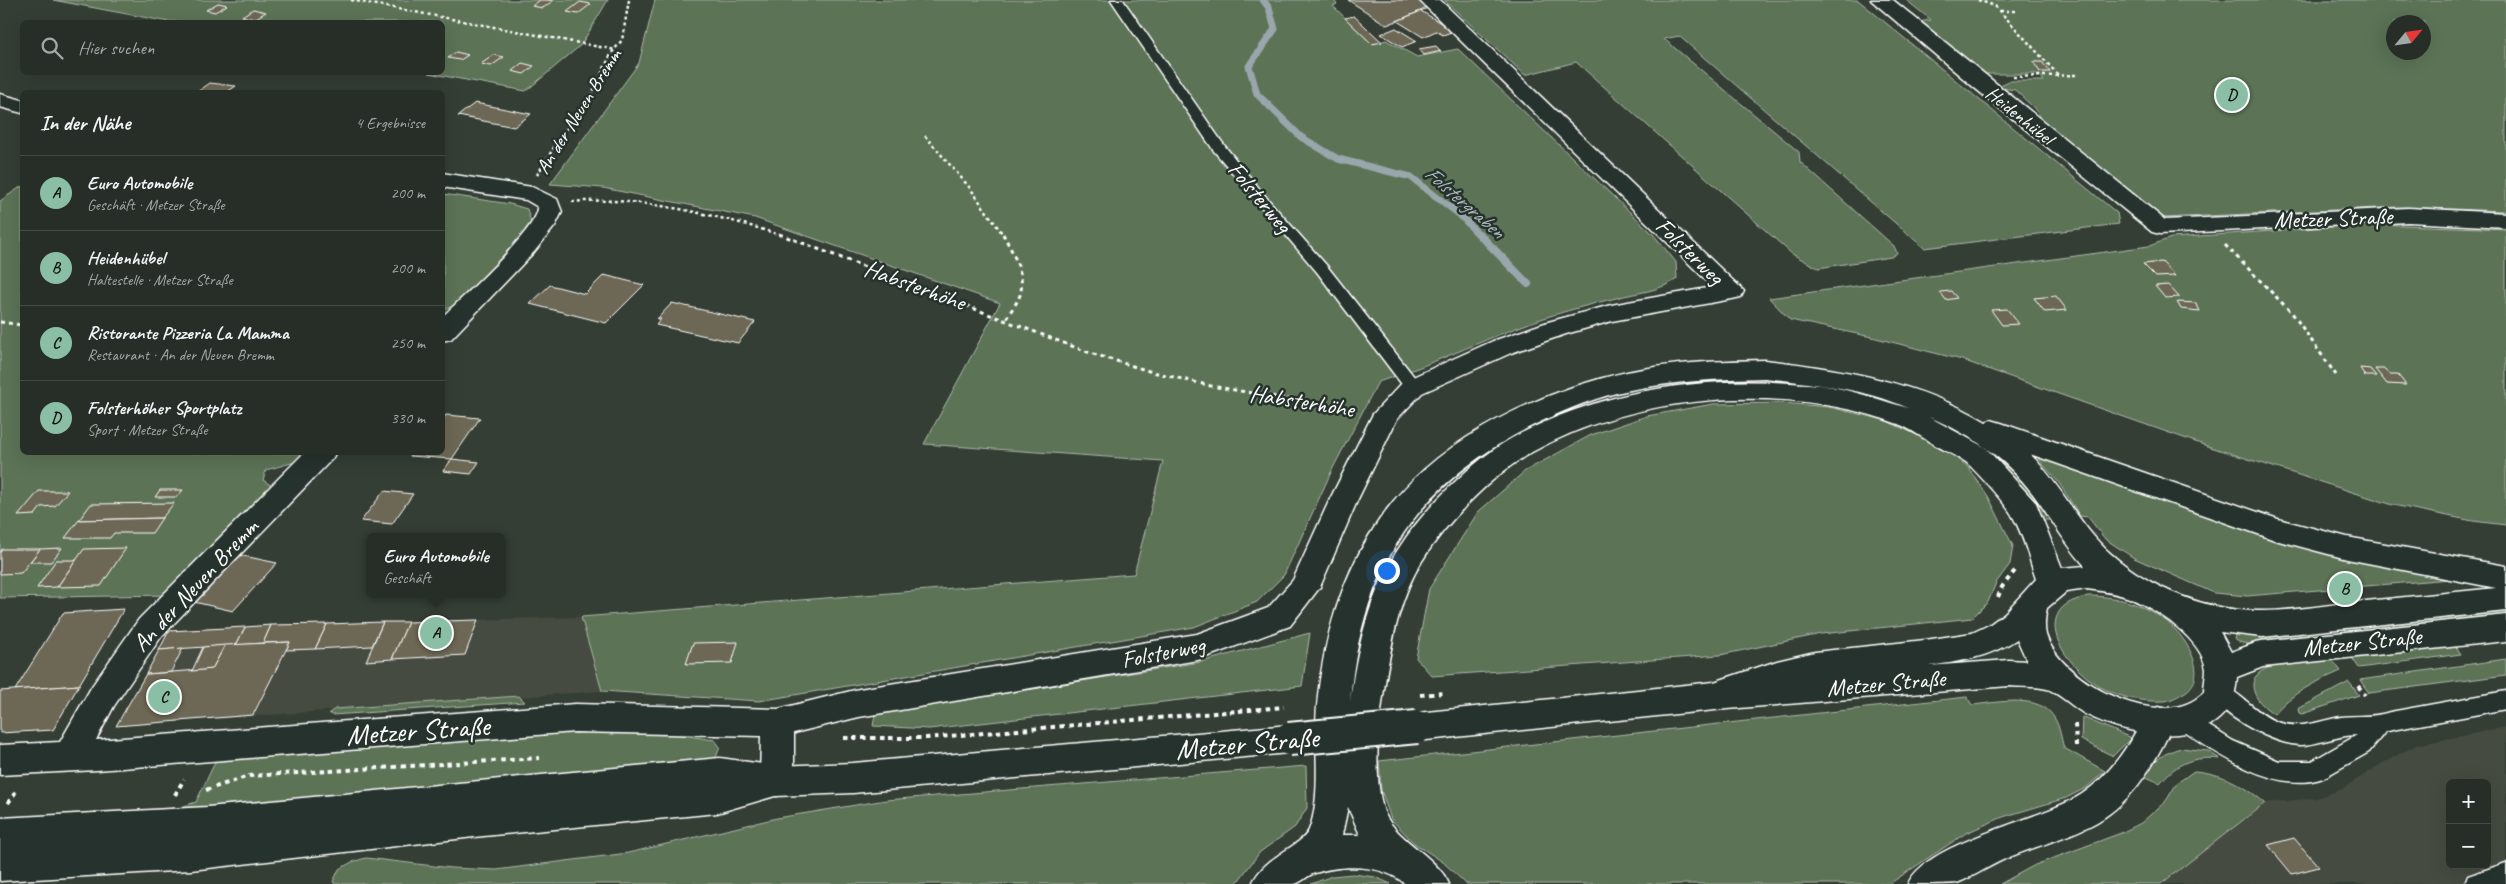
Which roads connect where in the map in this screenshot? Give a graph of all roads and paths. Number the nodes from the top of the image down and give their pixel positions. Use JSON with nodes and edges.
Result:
{"nodes":[{"id":1,"x":351,"y":0,"type":"edge"},
{"id":2,"x":629,"y":0,"type":"edge"},
{"id":3,"x":1117,"y":0,"type":"edge"},
{"id":4,"x":1429,"y":0,"type":"edge"},
{"id":5,"x":1881,"y":0,"type":"edge"},
{"id":6,"x":1978,"y":0,"type":"edge"},
{"id":7,"x":2000,"y":11,"type":"junction"},
{"id":8,"x":2015,"y":11,"type":"dead end"},
{"id":9,"x":616,"y":50,"type":"junction"},
{"id":10,"x":2076,"y":75,"type":"dead end"},
{"id":11,"x":2041,"y":76,"type":"dead end"},
{"id":12,"x":2060,"y":76,"type":"junction"},
{"id":13,"x":0,"y":100,"type":"edge"},
{"id":14,"x":20,"y":106,"type":"edge"},
{"id":15,"x":925,"y":136,"type":"dead end"},
{"id":16,"x":445,"y":181,"type":"edge"},
{"id":17,"x":541,"y":199,"type":"junction"},
{"id":18,"x":2506,"y":220,"type":"edge"},
{"id":19,"x":2203,"y":224,"type":"junction"},
{"id":20,"x":2160,"y":227,"type":"joint"},
{"id":21,"x":1006,"y":319,"type":"junction"},
{"id":22,"x":0,"y":322,"type":"edge"},
{"id":23,"x":20,"y":325,"type":"edge"},
{"id":24,"x":445,"y":330,"type":"edge"},
{"id":25,"x":2336,"y":375,"type":"dead end"},
{"id":26,"x":1413,"y":387,"type":"junction"},
{"id":27,"x":1386,"y":414,"type":"junction"},
{"id":28,"x":1961,"y":420,"type":"junction"},
{"id":29,"x":319,"y":455,"type":"edge"},
{"id":30,"x":2018,"y":567,"type":"dead end"},
{"id":31,"x":2506,"y":578,"type":"edge"},
{"id":32,"x":2131,"y":585,"type":"junction"},
{"id":33,"x":2042,"y":594,"type":"junction"},
{"id":34,"x":2506,"y":599,"type":"edge"},
{"id":35,"x":1997,"y":600,"type":"dead end"},
{"id":36,"x":2166,"y":601,"type":"junction"},
{"id":37,"x":2506,"y":628,"type":"edge"},
{"id":38,"x":2057,"y":676,"type":"junction"},
{"id":39,"x":2221,"y":682,"type":"junction"},
{"id":40,"x":2358,"y":686,"type":"dead end"},
{"id":41,"x":1450,"y":692,"type":"dead end"},
{"id":42,"x":2365,"y":695,"type":"dead end"},
{"id":43,"x":1716,"y":696,"type":"junction"},
{"id":44,"x":2506,"y":700,"type":"edge"},
{"id":45,"x":1284,"y":707,"type":"dead end"},
{"id":46,"x":1414,"y":711,"type":"junction"},
{"id":47,"x":2171,"y":720,"type":"junction"},
{"id":48,"x":2075,"y":722,"type":"dead end"},
{"id":49,"x":778,"y":723,"type":"junction"},
{"id":50,"x":2378,"y":726,"type":"junction"},
{"id":51,"x":841,"y":738,"type":"dead end"},
{"id":52,"x":2076,"y":746,"type":"dead end"},
{"id":53,"x":70,"y":756,"type":"junction"},
{"id":54,"x":547,"y":758,"type":"dead end"},
{"id":55,"x":0,"y":760,"type":"edge"},
{"id":56,"x":778,"y":781,"type":"junction"},
{"id":57,"x":199,"y":793,"type":"dead end"},
{"id":58,"x":182,"y":798,"type":"dead end"},
{"id":59,"x":173,"y":800,"type":"dead end"},
{"id":60,"x":0,"y":834,"type":"edge"},
{"id":61,"x":0,"y":864,"type":"edge"},
{"id":62,"x":2506,"y":874,"type":"edge"},
{"id":63,"x":1280,"y":875,"type":"edge"},
{"id":64,"x":1424,"y":877,"type":"edge"},
{"id":65,"x":1926,"y":884,"type":"edge"},
{"id":66,"x":2476,"y":884,"type":"edge"}],
"edges":[{"from":1,"to":9,"type":"path"},
{"from":2,"to":9,"type":"path","name":"An der Neuen Bremm"},
{"from":3,"to":26,"type":"lane","name":"Folsterweg"},
{"from":4,"to":26,"type":"main road","name":"Folsterweg"},
{"from":5,"to":20,"type":"main road","name":"Heidenhübel"},
{"from":6,"to":7,"type":"path"},
{"from":7,"to":8,"type":"path"},
{"from":7,"to":12,"type":"path"},
{"from":9,"to":17,"type":"path","name":"An der Neuen Bremm"},
{"from":10,"to":12,"type":"path"},
{"from":11,"to":12,"type":"path"},
{"from":13,"to":14,"type":"main road"},
{"from":15,"to":21,"type":"path"},
{"from":16,"to":17,"type":"main road"},
{"from":17,"to":21,"type":"path","name":"Habsterhöhe"},
{"from":17,"to":24,"type":"main road","name":"An der Neuen Bremm"},
{"from":18,"to":19,"type":"main road","name":"Metzer Straße"},
{"from":19,"to":20,"type":"main road","name":"Metzer Straße"},
{"from":19,"to":25,"type":"path"},
{"from":21,"to":27,"type":"path","name":"Habsterhöhe"},
{"from":22,"to":23,"type":"path"},
{"from":26,"to":27,"type":"main road","name":"Folsterweg"},
{"from":27,"to":49,"type":"main road","name":"Folsterweg"},
{"from":28,"to":31,"type":"main road"},
{"from":28,"to":32,"type":"main road"},
{"from":28,"to":63,"type":"main road"},
{"from":29,"to":53,"type":"main road","name":"An der Neuen Bremm"},
{"from":30,"to":35,"type":"path"},
{"from":32,"to":33,"type":"main road","name":"Metzer Straße"},
{"from":32,"to":36,"type":"main road","name":"Metzer Straße"},
{"from":33,"to":38,"type":"main road"},
{"from":33,"to":43,"type":"main road","name":"Metzer Straße"},
{"from":33,"to":64,"type":"main road"},
{"from":34,"to":36,"type":"main road","name":"Metzer Straße"},
{"from":36,"to":39,"type":"main road","name":"Metzer Straße"},
{"from":37,"to":39,"type":"main road","name":"Metzer Straße"},
{"from":38,"to":43,"type":"main road","name":"Metzer Straße"},
{"from":38,"to":47,"type":"main road"},
{"from":39,"to":47,"type":"main road","name":"Metzer Straße"},
{"from":39,"to":50,"type":"lane"},
{"from":40,"to":42,"type":"path"},
{"from":41,"to":46,"type":"path"},
{"from":43,"to":46,"type":"main road","name":"Metzer Straße"},
{"from":44,"to":50,"type":"lane"},
{"from":45,"to":51,"type":"path"},
{"from":46,"to":56,"type":"main road","name":"Metzer Straße","bridge":true},
{"from":47,"to":50,"type":"lane"},
{"from":47,"to":65,"type":"main road"},
{"from":48,"to":52,"type":"path"},
{"from":49,"to":53,"type":"main road","name":"Metzer Straße"},
{"from":49,"to":56,"type":"main road"},
{"from":53,"to":55,"type":"main road","name":"Metzer Straße"},
{"from":54,"to":57,"type":"path"},
{"from":56,"to":60,"type":"main road","name":"Metzer Straße"},
{"from":56,"to":61,"type":"main road","name":"Metzer Straße"},
{"from":58,"to":59,"type":"path"},
{"from":62,"to":66,"type":"lane"},
{"from":63,"to":64,"type":"main road"}]}
